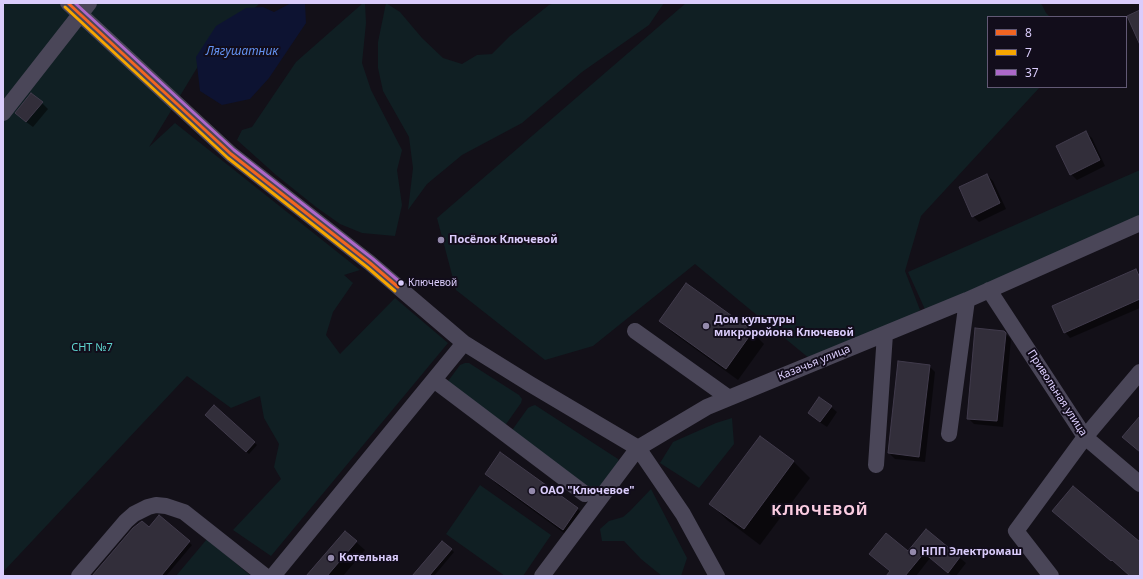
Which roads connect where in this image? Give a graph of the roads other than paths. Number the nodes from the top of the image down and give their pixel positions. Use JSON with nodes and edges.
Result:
{"nodes":[{"id":1,"x":68,"y":3,"type":"edge"},
{"id":2,"x":84,"y":8,"type":"edge"},
{"id":3,"x":3,"y":112,"type":"edge"},
{"id":4,"x":1138,"y":227,"type":"edge"},
{"id":5,"x":989,"y":290,"type":"junction"},
{"id":6,"x":967,"y":300,"type":"junction"},
{"id":7,"x":636,"y":331,"type":"dead end"},
{"id":8,"x":885,"y":334,"type":"junction"},
{"id":9,"x":464,"y":343,"type":"junction"},
{"id":10,"x":1140,"y":372,"type":"edge"},
{"id":11,"x":434,"y":380,"type":"junction"},
{"id":12,"x":729,"y":398,"type":"junction"},
{"id":13,"x":949,"y":434,"type":"dead end"},
{"id":14,"x":1085,"y":437,"type":"junction"},
{"id":15,"x":638,"y":448,"type":"junction"},
{"id":16,"x":876,"y":465,"type":"dead end"},
{"id":17,"x":1140,"y":484,"type":"edge"},
{"id":18,"x":585,"y":494,"type":"dead end"},
{"id":19,"x":79,"y":576,"type":"edge"},
{"id":20,"x":265,"y":576,"type":"edge"},
{"id":21,"x":273,"y":576,"type":"edge"},
{"id":22,"x":542,"y":576,"type":"edge"},
{"id":23,"x":717,"y":576,"type":"edge"},
{"id":24,"x":1051,"y":576,"type":"edge"}],
"edges":[{"from":1,"to":2,"type":"street"},
{"from":2,"to":3,"type":"street"},
{"from":2,"to":9,"type":"street"},
{"from":4,"to":5,"type":"street","name":"Казачья улица"},
{"from":5,"to":6,"type":"street","name":"Казачья улица"},
{"from":5,"to":14,"type":"street","name":"Привольная улица"},
{"from":6,"to":8,"type":"street","name":"Казачья улица"},
{"from":6,"to":13,"type":"street"},
{"from":7,"to":12,"type":"street"},
{"from":8,"to":12,"type":"street","name":"Казачья улица"},
{"from":8,"to":16,"type":"street"},
{"from":9,"to":11,"type":"street"},
{"from":9,"to":15,"type":"street"},
{"from":10,"to":14,"type":"street"},
{"from":11,"to":18,"type":"street"},
{"from":11,"to":21,"type":"street"},
{"from":12,"to":15,"type":"street","name":"Казачья улица"},
{"from":14,"to":17,"type":"street","name":"Привольная улица"},
{"from":14,"to":24,"type":"street"},
{"from":15,"to":22,"type":"street","name":"Казачья улица"},
{"from":15,"to":23,"type":"street"},
{"from":19,"to":20,"type":"street"}]}
